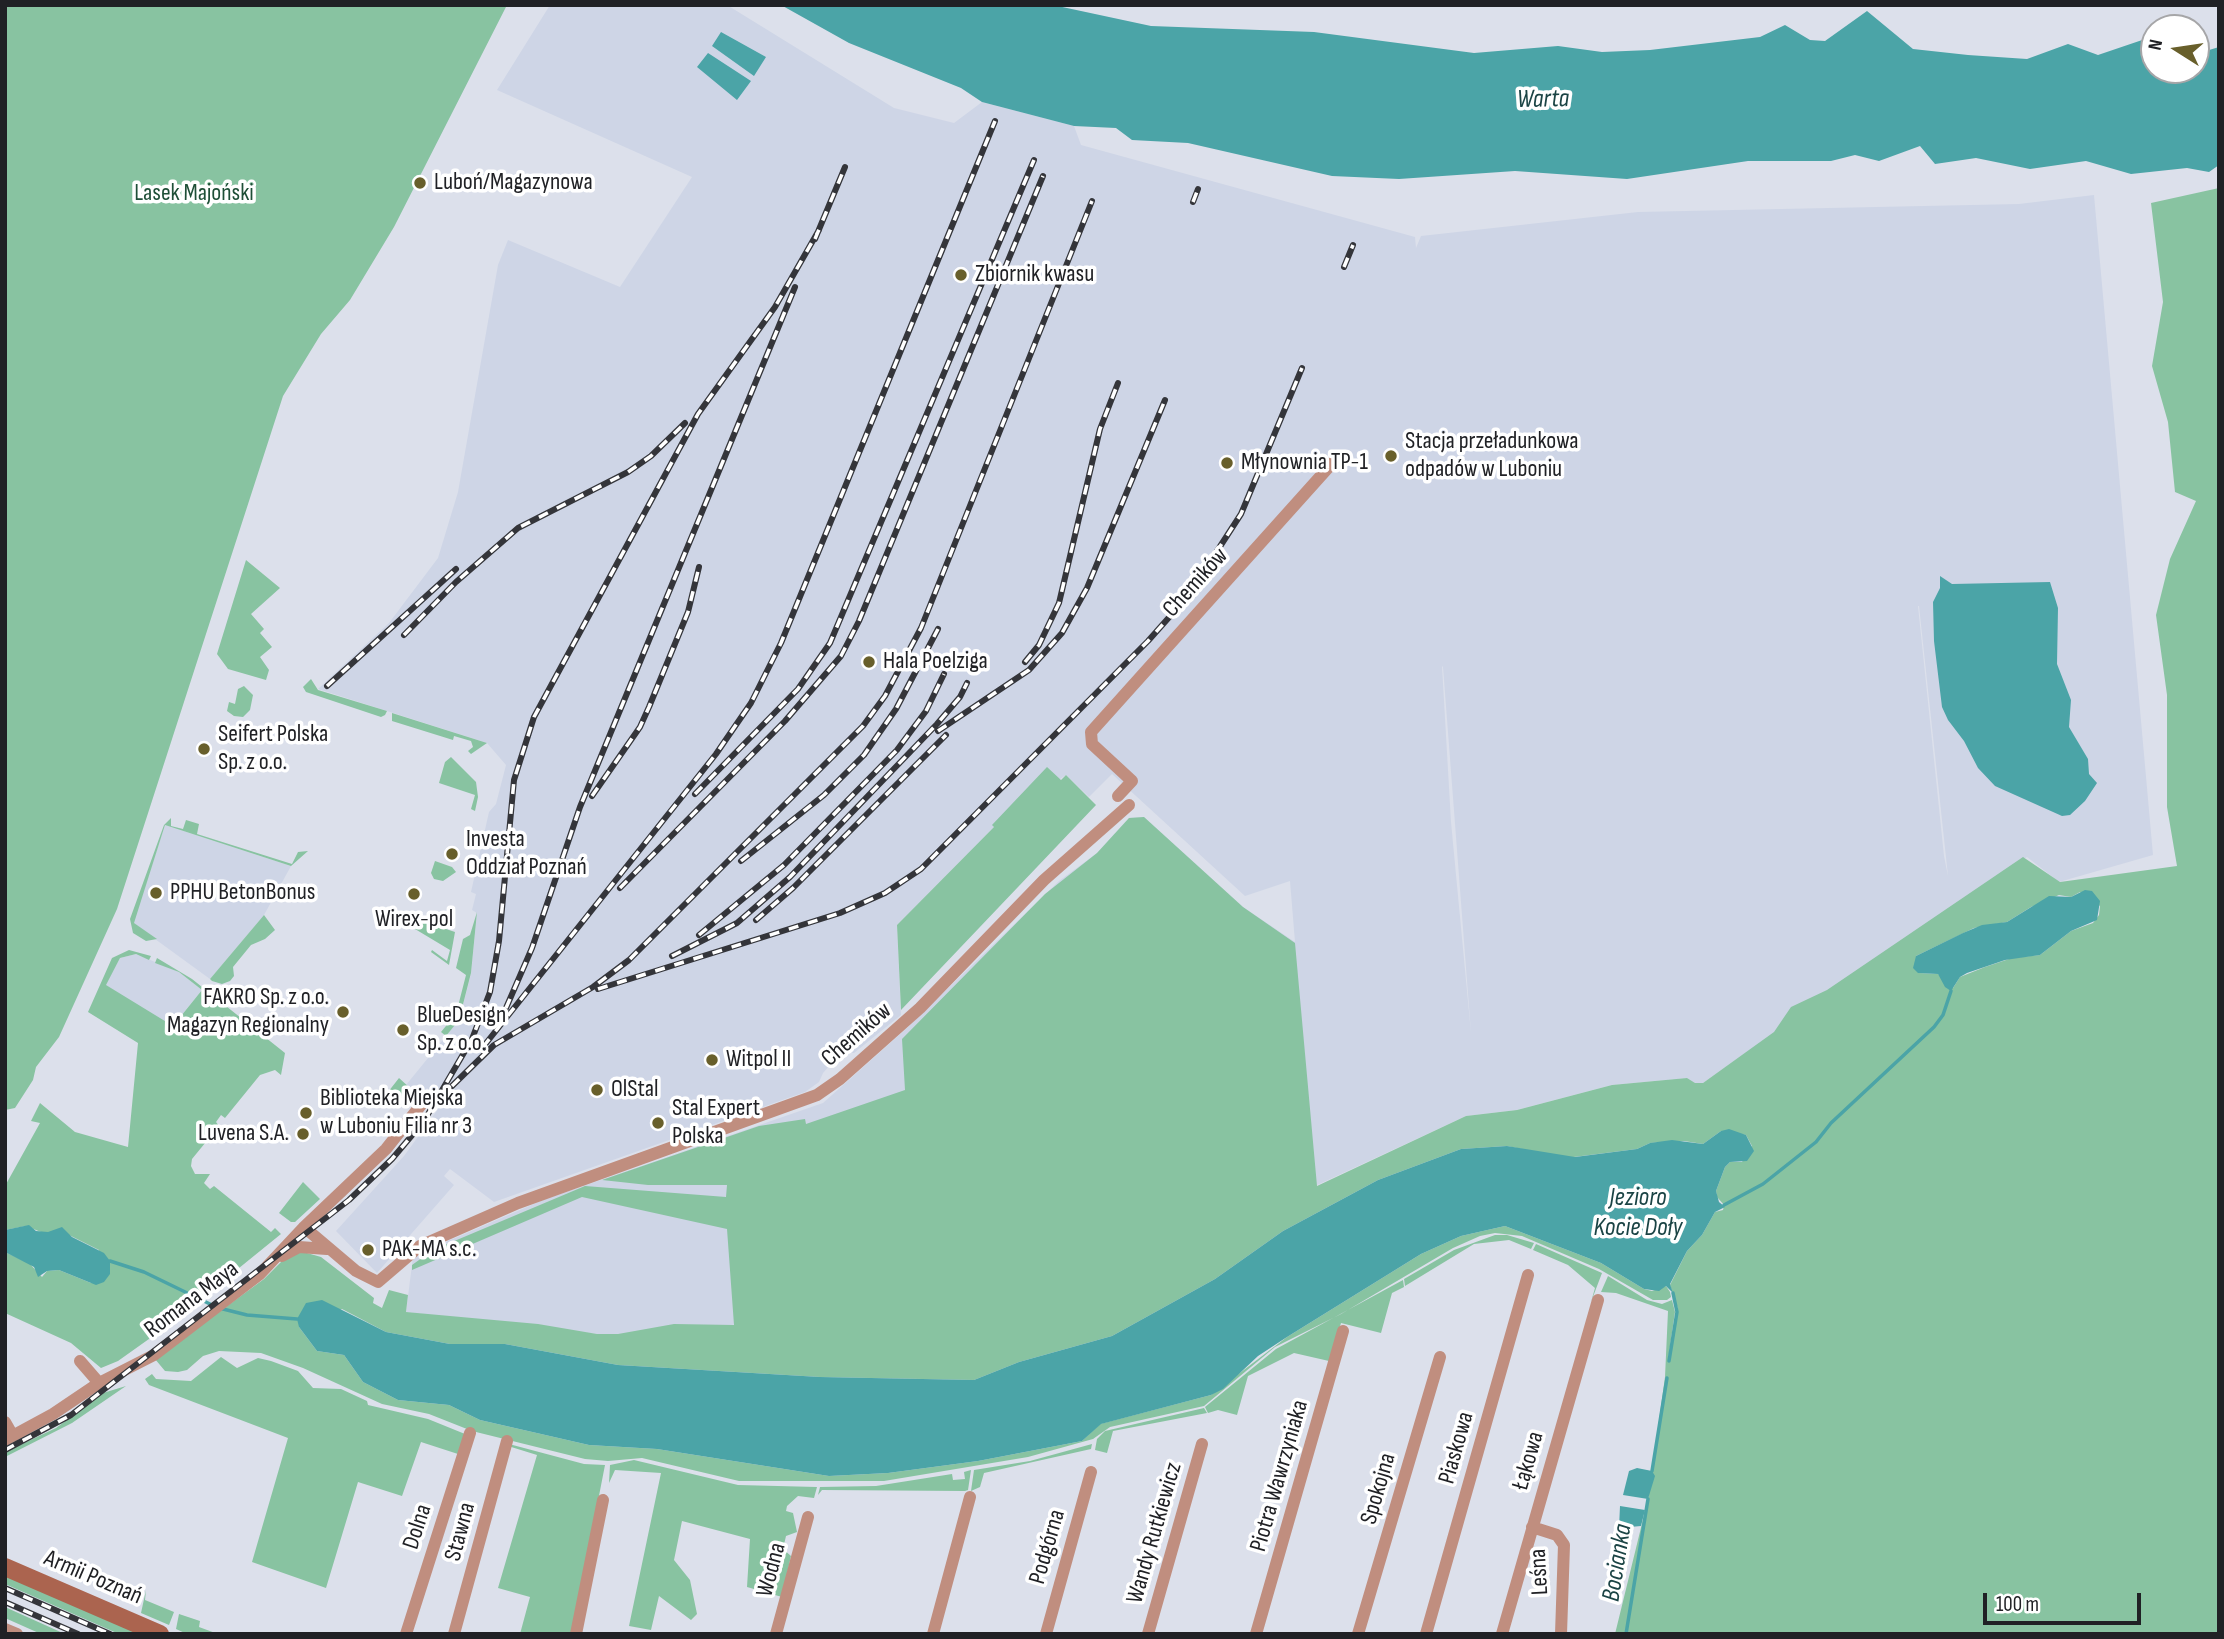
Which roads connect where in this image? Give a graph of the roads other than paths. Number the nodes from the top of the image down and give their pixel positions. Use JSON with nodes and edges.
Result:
{"nodes":[{"id":1,"x":1336,"y":459,"type":"dead end"},
{"id":2,"x":1118,"y":796,"type":"dead end"},
{"id":3,"x":1129,"y":805,"type":"dead end"},
{"id":4,"x":421,"y":1105,"type":"dead end"},
{"id":5,"x":304,"y":1227,"type":"junction"},
{"id":6,"x":294,"y":1237,"type":"junction"},
{"id":7,"x":330,"y":1250,"type":"junction"},
{"id":8,"x":1528,"y":1275,"type":"dead end"},
{"id":9,"x":251,"y":1278,"type":"junction"},
{"id":10,"x":1598,"y":1300,"type":"dead end"},
{"id":11,"x":1343,"y":1331,"type":"dead end"},
{"id":12,"x":1440,"y":1357,"type":"dead end"},
{"id":13,"x":80,"y":1361,"type":"dead end"},
{"id":14,"x":101,"y":1382,"type":"junction"},
{"id":15,"x":5,"y":1422,"type":"edge"},
{"id":16,"x":470,"y":1433,"type":"dead end"},
{"id":17,"x":9,"y":1438,"type":"edge"},
{"id":18,"x":508,"y":1441,"type":"dead end"},
{"id":19,"x":1202,"y":1444,"type":"dead end"},
{"id":20,"x":1091,"y":1472,"type":"dead end"},
{"id":21,"x":971,"y":1497,"type":"dead end"},
{"id":22,"x":603,"y":1500,"type":"dead end"},
{"id":23,"x":808,"y":1517,"type":"dead end"},
{"id":24,"x":1532,"y":1527,"type":"junction"},
{"id":25,"x":5,"y":1567,"type":"edge"},
{"id":26,"x":5,"y":1629,"type":"edge"},
{"id":27,"x":17,"y":1634,"type":"edge"},
{"id":28,"x":160,"y":1634,"type":"edge"},
{"id":29,"x":406,"y":1634,"type":"edge"},
{"id":30,"x":454,"y":1634,"type":"edge"},
{"id":31,"x":576,"y":1634,"type":"edge"},
{"id":32,"x":776,"y":1634,"type":"edge"},
{"id":33,"x":933,"y":1634,"type":"edge"},
{"id":34,"x":1046,"y":1634,"type":"edge"},
{"id":35,"x":1149,"y":1634,"type":"edge"},
{"id":36,"x":1256,"y":1634,"type":"edge"},
{"id":37,"x":1358,"y":1634,"type":"edge"},
{"id":38,"x":1426,"y":1634,"type":"edge"},
{"id":39,"x":1502,"y":1634,"type":"edge"},
{"id":40,"x":1561,"y":1634,"type":"edge"}],
"edges":[{"from":1,"to":2,"type":"street","name":"Chemików"},
{"from":3,"to":7,"type":"street","name":"Chemików"},
{"from":4,"to":5,"type":"street","name":"Romana Maya"},
{"from":5,"to":6,"type":"street","name":"Romana Maya"},
{"from":5,"to":7,"type":"street","name":"Chemików"},
{"from":6,"to":9,"type":"street","name":"Romana Maya"},
{"from":6,"to":9,"type":"street","name":"Romana Maya"},
{"from":7,"to":9,"type":"street"},
{"from":8,"to":38,"type":"street","name":"Piaskowa"},
{"from":9,"to":14,"type":"street","name":"Romana Maya"},
{"from":10,"to":24,"type":"street","name":"Łąkowa"},
{"from":11,"to":36,"type":"street","name":"Piotra Wawrzyniaka"},
{"from":12,"to":37,"type":"street","name":"Spokojna"},
{"from":13,"to":14,"type":"street"},
{"from":14,"to":17,"type":"street","name":"Romana Maya"},
{"from":15,"to":17,"type":"street"},
{"from":16,"to":29,"type":"street","name":"Dolna"},
{"from":18,"to":30,"type":"street","name":"Stawna"},
{"from":19,"to":35,"type":"street","name":"Wandy Rutkiewicz"},
{"from":20,"to":34,"type":"street","name":"Podgórna"},
{"from":21,"to":33,"type":"street"},
{"from":22,"to":31,"type":"street"},
{"from":23,"to":32,"type":"street","name":"Wodna"},
{"from":24,"to":39,"type":"street","name":"Łąkowa"},
{"from":24,"to":40,"type":"street","name":"Leśna"},
{"from":25,"to":28,"type":"main road","name":"Armii Poznań"},
{"from":26,"to":27,"type":"street"}]}
